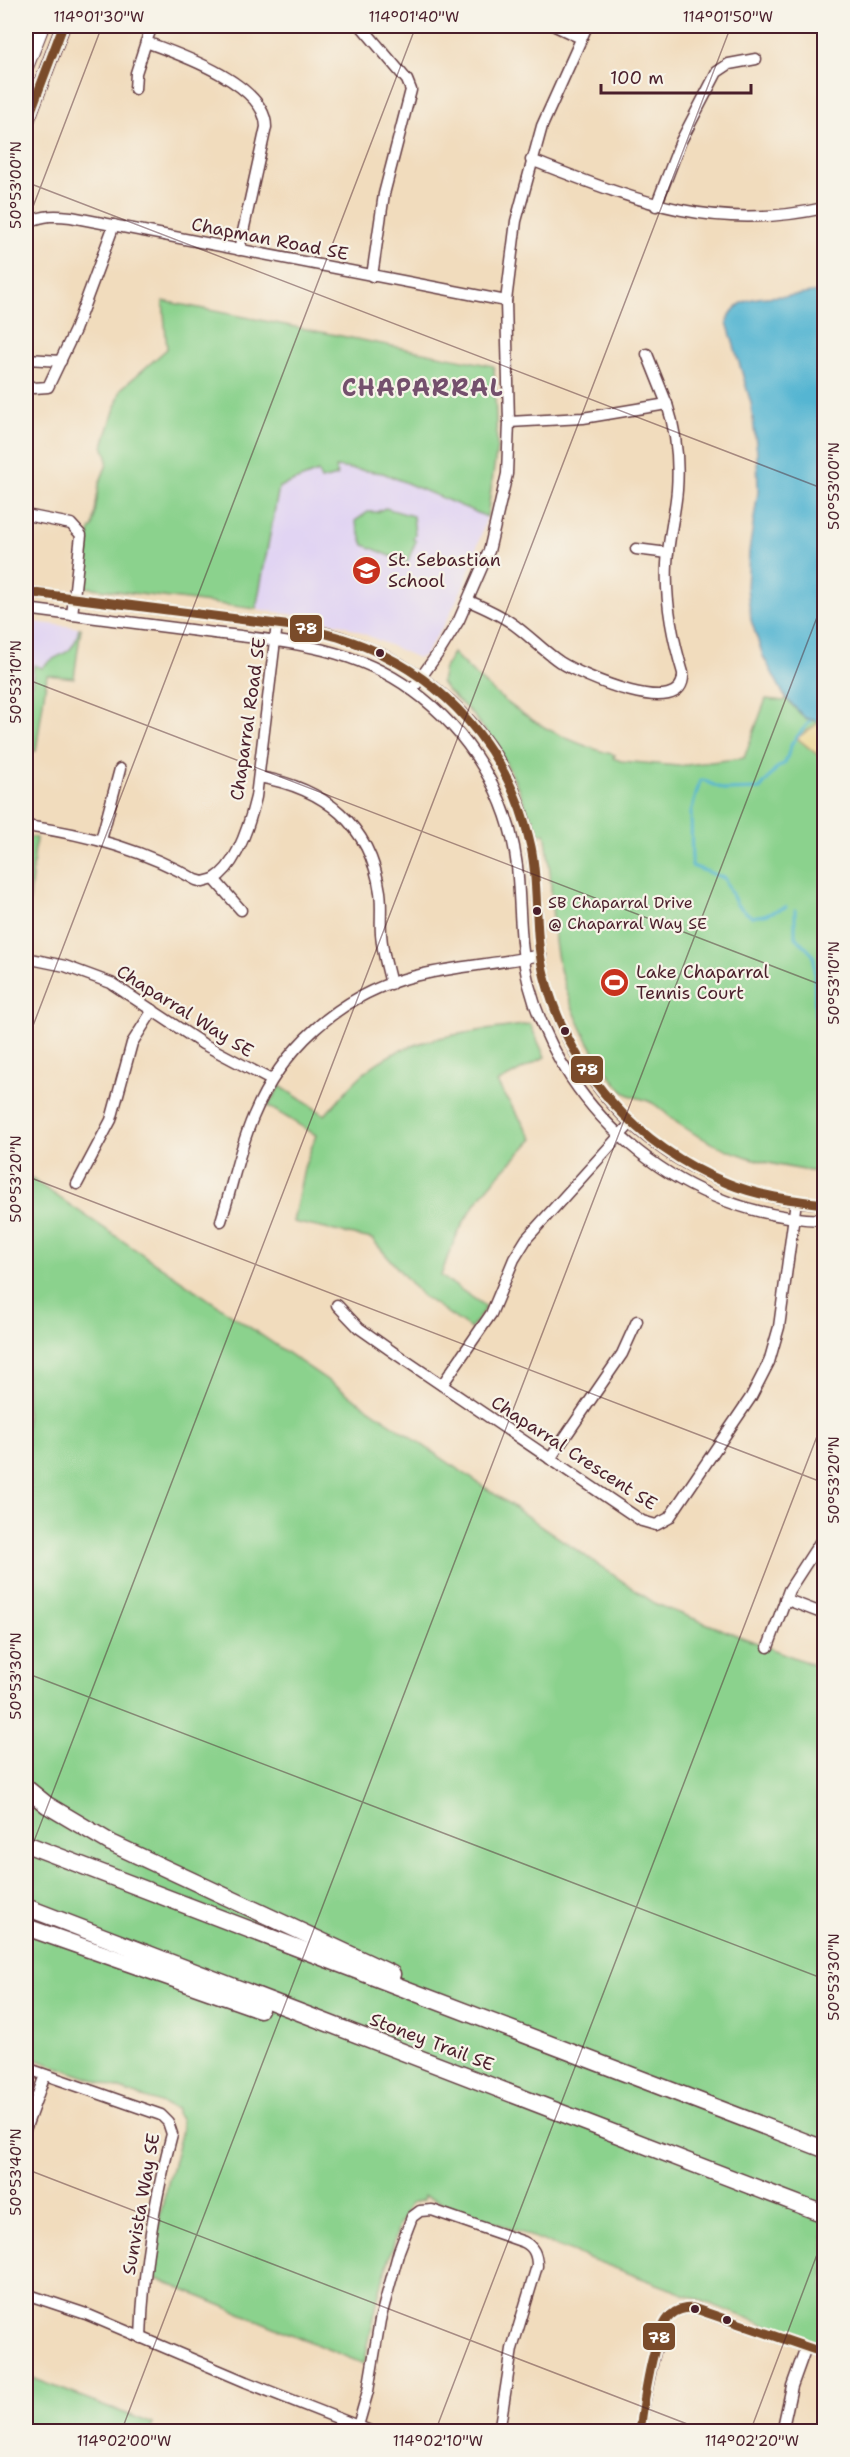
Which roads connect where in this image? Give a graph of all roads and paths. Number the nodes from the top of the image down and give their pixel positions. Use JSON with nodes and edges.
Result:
{"nodes":[{"id":1,"x":42,"y":26,"type":"edge"},
{"id":2,"x":63,"y":26,"type":"edge"},
{"id":3,"x":152,"y":26,"type":"edge"},
{"id":4,"x":361,"y":26,"type":"edge"},
{"id":5,"x":555,"y":26,"type":"edge"},
{"id":6,"x":587,"y":26,"type":"edge"},
{"id":7,"x":581,"y":38,"type":"junction"},
{"id":8,"x":146,"y":42,"type":"junction"},
{"id":9,"x":756,"y":59,"type":"dead end"},
{"id":10,"x":26,"y":67,"type":"edge"},
{"id":11,"x":135,"y":89,"type":"dead end"},
{"id":12,"x":26,"y":124,"type":"edge"},
{"id":13,"x":531,"y":160,"type":"junction"},
{"id":14,"x":656,"y":206,"type":"junction"},
{"id":15,"x":825,"y":207,"type":"edge"},
{"id":16,"x":29,"y":222,"type":"dead end"},
{"id":17,"x":114,"y":225,"type":"junction"},
{"id":18,"x":239,"y":250,"type":"junction"},
{"id":19,"x":372,"y":276,"type":"junction"},
{"id":20,"x":506,"y":301,"type":"junction"},
{"id":21,"x":647,"y":354,"type":"dead end"},
{"id":22,"x":61,"y":361,"type":"junction"},
{"id":23,"x":26,"y":362,"type":"edge"},
{"id":24,"x":26,"y":384,"type":"edge"},
{"id":25,"x":667,"y":404,"type":"junction"},
{"id":26,"x":509,"y":422,"type":"junction"},
{"id":27,"x":26,"y":515,"type":"edge"},
{"id":28,"x":636,"y":549,"type":"dead end"},
{"id":29,"x":668,"y":553,"type":"junction"},
{"id":30,"x":26,"y":592,"type":"edge"},
{"id":31,"x":74,"y":598,"type":"junction"},
{"id":32,"x":469,"y":601,"type":"junction"},
{"id":33,"x":26,"y":609,"type":"edge"},
{"id":34,"x":72,"y":615,"type":"junction"},
{"id":35,"x":277,"y":624,"type":"junction"},
{"id":36,"x":275,"y":641,"type":"junction"},
{"id":37,"x":422,"y":676,"type":"junction"},
{"id":38,"x":412,"y":690,"type":"junction"},
{"id":39,"x":120,"y":769,"type":"dead end"},
{"id":40,"x":259,"y":777,"type":"junction"},
{"id":41,"x":26,"y":826,"type":"edge"},
{"id":42,"x":101,"y":840,"type":"junction"},
{"id":43,"x":214,"y":879,"type":"junction"},
{"id":44,"x":241,"y":910,"type":"dead end"},
{"id":45,"x":541,"y":955,"type":"junction"},
{"id":46,"x":26,"y":958,"type":"edge"},
{"id":47,"x":524,"y":958,"type":"junction"},
{"id":48,"x":391,"y":984,"type":"junction"},
{"id":49,"x":153,"y":1010,"type":"junction"},
{"id":50,"x":271,"y":1080,"type":"junction"},
{"id":51,"x":631,"y":1124,"type":"junction"},
{"id":52,"x":620,"y":1136,"type":"junction"},
{"id":53,"x":77,"y":1184,"type":"dead end"},
{"id":54,"x":796,"y":1201,"type":"junction"},
{"id":55,"x":825,"y":1204,"type":"edge"},
{"id":56,"x":794,"y":1218,"type":"junction"},
{"id":57,"x":825,"y":1220,"type":"edge"},
{"id":58,"x":221,"y":1221,"type":"dead end"},
{"id":59,"x":337,"y":1305,"type":"dead end"},
{"id":60,"x":637,"y":1321,"type":"dead end"},
{"id":61,"x":442,"y":1385,"type":"junction"},
{"id":62,"x":550,"y":1459,"type":"junction"},
{"id":63,"x":825,"y":1536,"type":"edge"},
{"id":64,"x":785,"y":1599,"type":"junction"},
{"id":65,"x":825,"y":1614,"type":"edge"},
{"id":66,"x":768,"y":1647,"type":"dead end"},
{"id":67,"x":26,"y":1788,"type":"edge"},
{"id":68,"x":26,"y":1844,"type":"edge"},
{"id":69,"x":26,"y":1907,"type":"edge"},
{"id":70,"x":26,"y":1927,"type":"edge"},
{"id":71,"x":524,"y":2036,"type":"junction"},
{"id":72,"x":26,"y":2068,"type":"edge"},
{"id":73,"x":45,"y":2074,"type":"junction"},
{"id":74,"x":573,"y":2117,"type":"junction"},
{"id":75,"x":26,"y":2127,"type":"edge"},
{"id":76,"x":825,"y":2149,"type":"edge"},
{"id":77,"x":825,"y":2214,"type":"edge"},
{"id":78,"x":26,"y":2294,"type":"edge"},
{"id":79,"x":141,"y":2338,"type":"junction"},
{"id":80,"x":806,"y":2347,"type":"junction"},
{"id":81,"x":825,"y":2353,"type":"edge"},
{"id":82,"x":358,"y":2426,"type":"junction"},
{"id":83,"x":373,"y":2432,"type":"edge"},
{"id":84,"x":499,"y":2432,"type":"edge"},
{"id":85,"x":640,"y":2432,"type":"edge"},
{"id":86,"x":782,"y":2432,"type":"edge"}],
"edges":[{"from":1,"to":10,"type":"main road"},
{"from":2,"to":12,"type":"main road"},
{"from":3,"to":8,"type":"street"},
{"from":4,"to":19,"type":"street"},
{"from":5,"to":7,"type":"street"},
{"from":6,"to":7,"type":"street"},
{"from":7,"to":13,"type":"street"},
{"from":8,"to":11,"type":"street"},
{"from":8,"to":18,"type":"street"},
{"from":9,"to":14,"type":"street"},
{"from":13,"to":14,"type":"street"},
{"from":13,"to":20,"type":"street"},
{"from":14,"to":15,"type":"street"},
{"from":16,"to":17,"type":"street","name":"Chapman Road SE"},
{"from":17,"to":18,"type":"street","name":"Chapman Road SE"},
{"from":17,"to":22,"type":"street"},
{"from":18,"to":19,"type":"street","name":"Chapman Road SE"},
{"from":19,"to":20,"type":"street","name":"Chapman Road SE"},
{"from":20,"to":26,"type":"street"},
{"from":21,"to":25,"type":"street"},
{"from":22,"to":23,"type":"street"},
{"from":22,"to":24,"type":"street"},
{"from":25,"to":26,"type":"street"},
{"from":25,"to":29,"type":"street"},
{"from":26,"to":32,"type":"street"},
{"from":27,"to":31,"type":"street"},
{"from":28,"to":29,"type":"street"},
{"from":29,"to":32,"type":"street"},
{"from":30,"to":31,"type":"street"},
{"from":31,"to":34,"type":"street"},
{"from":31,"to":35,"type":"street"},
{"from":32,"to":37,"type":"street"},
{"from":33,"to":34,"type":"street"},
{"from":34,"to":36,"type":"street"},
{"from":35,"to":36,"type":"street","name":"Chaparral Road SE"},
{"from":35,"to":37,"type":"street"},
{"from":36,"to":38,"type":"street"},
{"from":36,"to":40,"type":"street","name":"Chaparral Road SE"},
{"from":37,"to":38,"type":"street"},
{"from":37,"to":45,"type":"street"},
{"from":38,"to":47,"type":"street"},
{"from":39,"to":42,"type":"street"},
{"from":40,"to":43,"type":"street","name":"Chaparral Road SE"},
{"from":40,"to":48,"type":"street"},
{"from":41,"to":42,"type":"street"},
{"from":42,"to":43,"type":"street"},
{"from":43,"to":44,"type":"street"},
{"from":45,"to":47,"type":"street"},
{"from":45,"to":51,"type":"street"},
{"from":46,"to":49,"type":"street","name":"Chaparral Way SE"},
{"from":47,"to":48,"type":"street"},
{"from":47,"to":52,"type":"street"},
{"from":48,"to":50,"type":"street"},
{"from":49,"to":50,"type":"street","name":"Chaparral Way SE"},
{"from":49,"to":53,"type":"street"},
{"from":50,"to":58,"type":"street"},
{"from":51,"to":52,"type":"street"},
{"from":51,"to":54,"type":"street"},
{"from":52,"to":56,"type":"street"},
{"from":52,"to":61,"type":"street"},
{"from":54,"to":55,"type":"street"},
{"from":54,"to":56,"type":"street","name":"Chaparral Crescent SE"},
{"from":56,"to":57,"type":"street"},
{"from":56,"to":62,"type":"street","name":"Chaparral Crescent SE"},
{"from":59,"to":61,"type":"street","name":"Chaparral Crescent SE"},
{"from":60,"to":62,"type":"street"},
{"from":61,"to":62,"type":"street","name":"Chaparral Crescent SE"},
{"from":63,"to":64,"type":"street"},
{"from":64,"to":65,"type":"street"},
{"from":64,"to":66,"type":"street"},
{"from":67,"to":71,"type":"highway"},
{"from":68,"to":71,"type":"highway"},
{"from":69,"to":74,"type":"highway","name":"Stoney Trail SE"},
{"from":70,"to":74,"type":"highway"},
{"from":71,"to":76,"type":"highway"},
{"from":72,"to":73,"type":"street","name":"Sunvista Way SE"},
{"from":73,"to":75,"type":"street"},
{"from":73,"to":79,"type":"street","name":"Sunvista Way SE"},
{"from":74,"to":77,"type":"highway","name":"Stoney Trail SE"},
{"from":78,"to":79,"type":"street"},
{"from":79,"to":82,"type":"street"},
{"from":80,"to":81,"type":"street"},
{"from":80,"to":85,"type":"street"},
{"from":80,"to":86,"type":"street"},
{"from":82,"to":83,"type":"street"},
{"from":82,"to":84,"type":"street"}]}
